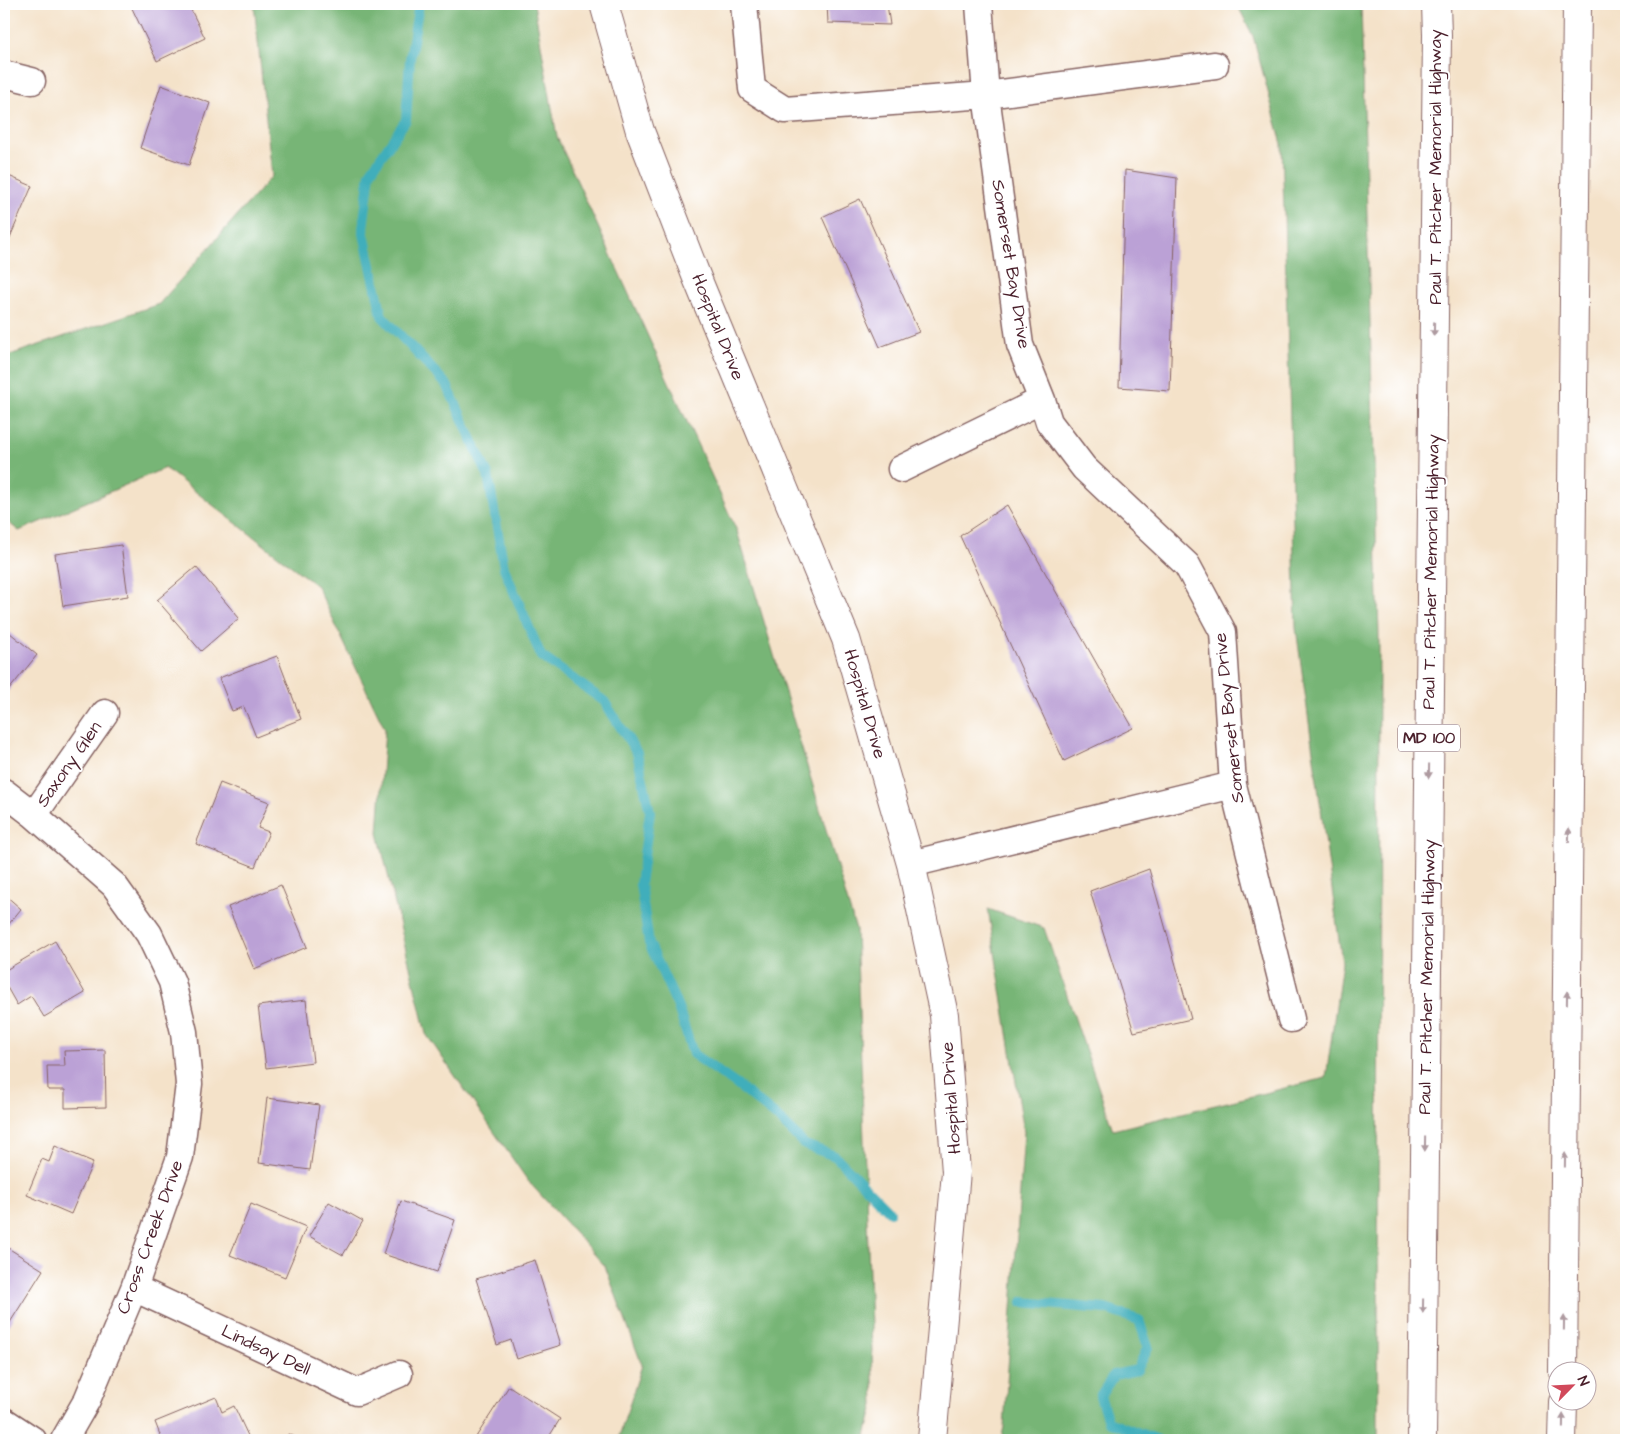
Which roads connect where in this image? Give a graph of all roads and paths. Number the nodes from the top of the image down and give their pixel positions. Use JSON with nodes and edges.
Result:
{"nodes":[{"id":1,"x":604,"y":4,"type":"edge"},
{"id":2,"x":744,"y":4,"type":"edge"},
{"id":3,"x":980,"y":4,"type":"edge"},
{"id":4,"x":1432,"y":4,"type":"edge"},
{"id":5,"x":1436,"y":4,"type":"edge"},
{"id":6,"x":1577,"y":4,"type":"edge"},
{"id":7,"x":1437,"y":35,"type":"junction"},
{"id":8,"x":1215,"y":65,"type":"dead end"},
{"id":9,"x":4,"y":74,"type":"edge"},
{"id":10,"x":32,"y":80,"type":"dead end"},
{"id":11,"x":986,"y":95,"type":"junction"},
{"id":12,"x":1042,"y":400,"type":"junction"},
{"id":13,"x":902,"y":469,"type":"dead end"},
{"id":14,"x":105,"y":713,"type":"dead end"},
{"id":15,"x":1233,"y":785,"type":"junction"},
{"id":16,"x":4,"y":792,"type":"edge"},
{"id":17,"x":34,"y":815,"type":"junction"},
{"id":18,"x":911,"y":864,"type":"junction"},
{"id":19,"x":1291,"y":1019,"type":"dead end"},
{"id":20,"x":134,"y":1288,"type":"junction"},
{"id":21,"x":1563,"y":1362,"type":"edge"},
{"id":22,"x":398,"y":1374,"type":"dead end"},
{"id":23,"x":1563,"y":1412,"type":"edge"},
{"id":24,"x":4,"y":1421,"type":"edge"},
{"id":25,"x":33,"y":1440,"type":"edge"},
{"id":26,"x":64,"y":1440,"type":"edge"},
{"id":27,"x":932,"y":1440,"type":"edge"},
{"id":28,"x":1422,"y":1440,"type":"edge"},
{"id":29,"x":1562,"y":1440,"type":"edge"}],
"edges":[{"from":1,"to":18,"type":"main road","name":"Hospital Drive"},
{"from":2,"to":11,"type":"street"},
{"from":3,"to":11,"type":"street","name":"Somerset Bay Drive"},
{"from":4,"to":7,"type":"main road"},
{"from":5,"to":7,"type":"main road","name":"Paul T. Pitcher Memorial Highway","number":"MD 100"},
{"from":21,"to":6,"type":"main road","one_way":true},
{"from":7,"to":28,"type":"main road","name":"Paul T. Pitcher Memorial Highway","number":"MD 100","one_way":true},
{"from":8,"to":11,"type":"street"},
{"from":9,"to":10,"type":"street"},
{"from":11,"to":12,"type":"street","name":"Somerset Bay Drive"},
{"from":12,"to":13,"type":"street"},
{"from":12,"to":15,"type":"street","name":"Somerset Bay Drive"},
{"from":14,"to":17,"type":"street","name":"Saxony Glen"},
{"from":15,"to":18,"type":"street"},
{"from":15,"to":19,"type":"street","name":"Somerset Bay Drive"},
{"from":16,"to":17,"type":"street","name":"Cross Creek Drive"},
{"from":17,"to":20,"type":"street","name":"Cross Creek Drive"},
{"from":18,"to":27,"type":"main road","name":"Hospital Drive"},
{"from":20,"to":22,"type":"street","name":"Lindsay Dell"},
{"from":20,"to":26,"type":"street","name":"Cross Creek Drive"},
{"from":29,"to":23,"type":"main road","one_way":true},
{"from":24,"to":25,"type":"street"}]}
